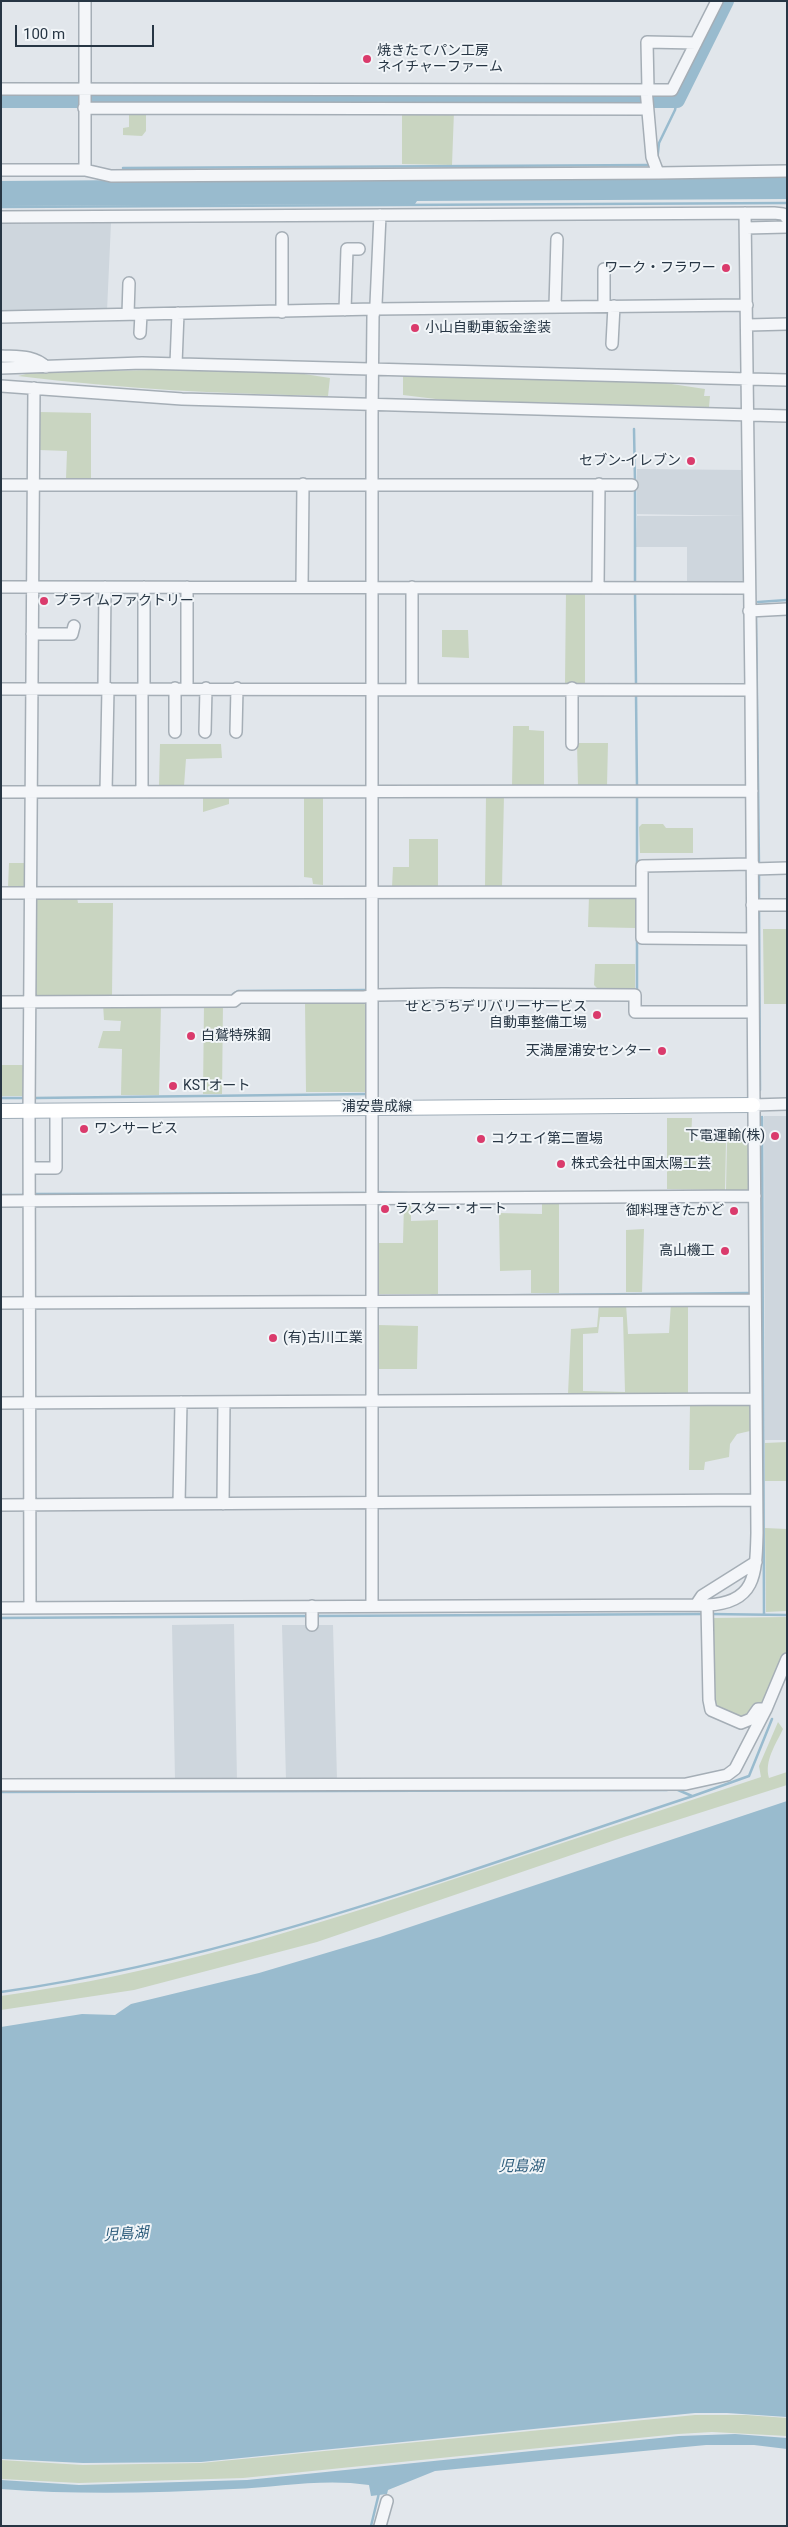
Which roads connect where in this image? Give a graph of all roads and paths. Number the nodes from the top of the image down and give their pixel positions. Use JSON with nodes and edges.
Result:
{"nodes":[{"id":1,"x":85,"y":1,"type":"edge"},
{"id":2,"x":717,"y":1,"type":"edge"},
{"id":3,"x":696,"y":42,"type":"junction"},
{"id":4,"x":1,"y":89,"type":"edge"},
{"id":5,"x":85,"y":91,"type":"junction"},
{"id":6,"x":647,"y":91,"type":"junction"},
{"id":7,"x":84,"y":107,"type":"junction"},
{"id":8,"x":646,"y":108,"type":"junction"},
{"id":9,"x":655,"y":166,"type":"junction"},
{"id":10,"x":1,"y":170,"type":"edge"},
{"id":11,"x":85,"y":170,"type":"junction"},
{"id":12,"x":787,"y":171,"type":"edge"},
{"id":13,"x":745,"y":213,"type":"junction"},
{"id":14,"x":380,"y":215,"type":"junction"},
{"id":15,"x":1,"y":217,"type":"edge"},
{"id":16,"x":787,"y":218,"type":"edge"},
{"id":17,"x":787,"y":227,"type":"edge"},
{"id":18,"x":746,"y":228,"type":"junction"},
{"id":19,"x":282,"y":238,"type":"dead end"},
{"id":20,"x":557,"y":239,"type":"dead end"},
{"id":21,"x":359,"y":249,"type":"dead end"},
{"id":22,"x":604,"y":269,"type":"dead end"},
{"id":23,"x":129,"y":283,"type":"dead end"},
{"id":24,"x":747,"y":305,"type":"junction"},
{"id":25,"x":555,"y":306,"type":"junction"},
{"id":26,"x":609,"y":306,"type":"junction"},
{"id":27,"x":375,"y":309,"type":"junction"},
{"id":28,"x":345,"y":310,"type":"junction"},
{"id":29,"x":282,"y":312,"type":"junction"},
{"id":30,"x":178,"y":313,"type":"junction"},
{"id":31,"x":128,"y":314,"type":"junction"},
{"id":32,"x":141,"y":314,"type":"junction"},
{"id":33,"x":1,"y":317,"type":"edge"},
{"id":34,"x":787,"y":324,"type":"edge"},
{"id":35,"x":748,"y":325,"type":"junction"},
{"id":36,"x":140,"y":333,"type":"dead end"},
{"id":37,"x":612,"y":344,"type":"dead end"},
{"id":38,"x":1,"y":356,"type":"edge"},
{"id":39,"x":176,"y":364,"type":"junction"},
{"id":40,"x":46,"y":367,"type":"junction"},
{"id":41,"x":1,"y":368,"type":"edge"},
{"id":42,"x":372,"y":368,"type":"junction"},
{"id":43,"x":746,"y":380,"type":"junction"},
{"id":44,"x":787,"y":380,"type":"edge"},
{"id":45,"x":1,"y":386,"type":"edge"},
{"id":46,"x":34,"y":388,"type":"junction"},
{"id":47,"x":372,"y":405,"type":"junction"},
{"id":48,"x":748,"y":414,"type":"junction"},
{"id":49,"x":787,"y":416,"type":"edge"},
{"id":50,"x":303,"y":484,"type":"junction"},
{"id":51,"x":372,"y":484,"type":"junction"},
{"id":52,"x":599,"y":484,"type":"junction"},
{"id":53,"x":1,"y":485,"type":"edge"},
{"id":54,"x":32,"y":485,"type":"junction"},
{"id":55,"x":632,"y":485,"type":"dead end"},
{"id":56,"x":302,"y":584,"type":"junction"},
{"id":57,"x":598,"y":586,"type":"junction"},
{"id":58,"x":1,"y":587,"type":"edge"},
{"id":59,"x":32,"y":587,"type":"junction"},
{"id":60,"x":105,"y":587,"type":"junction"},
{"id":61,"x":144,"y":587,"type":"junction"},
{"id":62,"x":187,"y":587,"type":"junction"},
{"id":63,"x":371,"y":587,"type":"junction"},
{"id":64,"x":412,"y":587,"type":"junction"},
{"id":65,"x":748,"y":588,"type":"junction"},
{"id":66,"x":787,"y":609,"type":"edge"},
{"id":67,"x":749,"y":611,"type":"junction"},
{"id":68,"x":74,"y":626,"type":"dead end"},
{"id":69,"x":32,"y":634,"type":"junction"},
{"id":70,"x":105,"y":686,"type":"junction"},
{"id":71,"x":144,"y":686,"type":"junction"},
{"id":72,"x":184,"y":686,"type":"junction"},
{"id":73,"x":412,"y":686,"type":"junction"},
{"id":74,"x":32,"y":688,"type":"junction"},
{"id":75,"x":206,"y":688,"type":"junction"},
{"id":76,"x":236,"y":688,"type":"junction"},
{"id":77,"x":371,"y":688,"type":"junction"},
{"id":78,"x":572,"y":688,"type":"junction"},
{"id":79,"x":1,"y":689,"type":"edge"},
{"id":80,"x":751,"y":690,"type":"junction"},
{"id":81,"x":175,"y":732,"type":"dead end"},
{"id":82,"x":205,"y":732,"type":"dead end"},
{"id":83,"x":236,"y":732,"type":"dead end"},
{"id":84,"x":572,"y":744,"type":"dead end"},
{"id":85,"x":106,"y":789,"type":"junction"},
{"id":86,"x":142,"y":789,"type":"junction"},
{"id":87,"x":372,"y":791,"type":"junction"},
{"id":88,"x":752,"y":791,"type":"junction"},
{"id":89,"x":1,"y":792,"type":"edge"},
{"id":90,"x":32,"y":792,"type":"junction"},
{"id":91,"x":756,"y":867,"type":"junction"},
{"id":92,"x":787,"y":868,"type":"edge"},
{"id":93,"x":642,"y":892,"type":"junction"},
{"id":94,"x":1,"y":893,"type":"edge"},
{"id":95,"x":31,"y":893,"type":"junction"},
{"id":96,"x":372,"y":893,"type":"junction"},
{"id":97,"x":757,"y":905,"type":"junction"},
{"id":98,"x":787,"y":905,"type":"edge"},
{"id":99,"x":752,"y":939,"type":"junction"},
{"id":100,"x":372,"y":996,"type":"junction"},
{"id":101,"x":1,"y":1002,"type":"edge"},
{"id":102,"x":30,"y":1002,"type":"junction"},
{"id":103,"x":752,"y":1012,"type":"junction"},
{"id":104,"x":787,"y":1104,"type":"edge"},
{"id":105,"x":753,"y":1105,"type":"junction"},
{"id":106,"x":372,"y":1107,"type":"junction"},
{"id":107,"x":56,"y":1110,"type":"junction"},
{"id":108,"x":1,"y":1111,"type":"edge"},
{"id":109,"x":29,"y":1111,"type":"junction"},
{"id":110,"x":30,"y":1168,"type":"junction"},
{"id":111,"x":755,"y":1196,"type":"junction"},
{"id":112,"x":371,"y":1198,"type":"junction"},
{"id":113,"x":30,"y":1200,"type":"junction"},
{"id":114,"x":1,"y":1201,"type":"edge"},
{"id":115,"x":371,"y":1300,"type":"junction"},
{"id":116,"x":755,"y":1300,"type":"junction"},
{"id":117,"x":30,"y":1302,"type":"junction"},
{"id":118,"x":1,"y":1303,"type":"edge"},
{"id":119,"x":755,"y":1399,"type":"junction"},
{"id":120,"x":371,"y":1401,"type":"junction"},
{"id":121,"x":181,"y":1402,"type":"junction"},
{"id":122,"x":224,"y":1402,"type":"junction"},
{"id":123,"x":1,"y":1403,"type":"edge"},
{"id":124,"x":30,"y":1403,"type":"junction"},
{"id":125,"x":756,"y":1500,"type":"junction"},
{"id":126,"x":372,"y":1503,"type":"junction"},
{"id":127,"x":179,"y":1504,"type":"junction"},
{"id":128,"x":223,"y":1504,"type":"junction"},
{"id":129,"x":1,"y":1505,"type":"edge"},
{"id":130,"x":30,"y":1505,"type":"junction"},
{"id":131,"x":756,"y":1562,"type":"junction"},
{"id":132,"x":372,"y":1605,"type":"junction"},
{"id":133,"x":30,"y":1607,"type":"junction"},
{"id":134,"x":1,"y":1608,"type":"edge"},
{"id":135,"x":704,"y":1609,"type":"junction"},
{"id":136,"x":787,"y":1659,"type":"edge"},
{"id":137,"x":766,"y":1709,"type":"junction"},
{"id":138,"x":1,"y":1785,"type":"edge"},
{"id":139,"x":387,"y":2501,"type":"dead end"},
{"id":140,"x":380,"y":2526,"type":"edge"}],
"edges":[{"from":1,"to":5,"type":"street"},
{"from":2,"to":3,"type":"street"},
{"from":3,"to":6,"type":"street"},
{"from":3,"to":6,"type":"street"},
{"from":4,"to":5,"type":"street"},
{"from":5,"to":6,"type":"street"},
{"from":5,"to":7,"type":"street"},
{"from":6,"to":8,"type":"street"},
{"from":7,"to":8,"type":"street"},
{"from":7,"to":11,"type":"street"},
{"from":8,"to":9,"type":"street"},
{"from":9,"to":11,"type":"street"},
{"from":9,"to":12,"type":"street"},
{"from":10,"to":11,"type":"street"},
{"from":13,"to":14,"type":"street"},
{"from":13,"to":16,"type":"street"},
{"from":13,"to":18,"type":"street"},
{"from":14,"to":15,"type":"street"},
{"from":14,"to":27,"type":"street"},
{"from":17,"to":18,"type":"street"},
{"from":18,"to":24,"type":"street"},
{"from":19,"to":29,"type":"street"},
{"from":20,"to":25,"type":"street"},
{"from":21,"to":28,"type":"street"},
{"from":22,"to":26,"type":"street"},
{"from":23,"to":31,"type":"street"},
{"from":24,"to":26,"type":"street"},
{"from":24,"to":35,"type":"street"},
{"from":25,"to":26,"type":"street"},
{"from":25,"to":27,"type":"street"},
{"from":26,"to":37,"type":"street"},
{"from":27,"to":28,"type":"street"},
{"from":27,"to":42,"type":"street"},
{"from":28,"to":29,"type":"street"},
{"from":29,"to":30,"type":"street"},
{"from":30,"to":32,"type":"street"},
{"from":30,"to":39,"type":"street"},
{"from":31,"to":32,"type":"street"},
{"from":31,"to":33,"type":"street"},
{"from":32,"to":36,"type":"street"},
{"from":34,"to":35,"type":"street"},
{"from":35,"to":43,"type":"street"},
{"from":38,"to":40,"type":"street"},
{"from":39,"to":40,"type":"street"},
{"from":39,"to":42,"type":"street"},
{"from":40,"to":41,"type":"street"},
{"from":42,"to":43,"type":"street"},
{"from":42,"to":47,"type":"street"},
{"from":43,"to":44,"type":"street"},
{"from":43,"to":48,"type":"street"},
{"from":45,"to":46,"type":"street"},
{"from":46,"to":47,"type":"street"},
{"from":46,"to":54,"type":"street"},
{"from":47,"to":48,"type":"street"},
{"from":47,"to":51,"type":"street"},
{"from":48,"to":49,"type":"street"},
{"from":48,"to":65,"type":"street"},
{"from":50,"to":51,"type":"street"},
{"from":50,"to":54,"type":"street"},
{"from":50,"to":56,"type":"street"},
{"from":51,"to":52,"type":"street"},
{"from":51,"to":63,"type":"street"},
{"from":52,"to":55,"type":"street"},
{"from":52,"to":57,"type":"street"},
{"from":53,"to":54,"type":"street"},
{"from":54,"to":59,"type":"street"},
{"from":56,"to":62,"type":"street"},
{"from":56,"to":63,"type":"street"},
{"from":57,"to":64,"type":"street"},
{"from":57,"to":65,"type":"street"},
{"from":58,"to":59,"type":"street"},
{"from":59,"to":60,"type":"street"},
{"from":59,"to":69,"type":"street"},
{"from":60,"to":61,"type":"street"},
{"from":60,"to":70,"type":"street"},
{"from":61,"to":62,"type":"street"},
{"from":61,"to":71,"type":"street"},
{"from":62,"to":72,"type":"street"},
{"from":63,"to":64,"type":"street"},
{"from":63,"to":77,"type":"street"},
{"from":64,"to":73,"type":"street"},
{"from":65,"to":67,"type":"street"},
{"from":66,"to":67,"type":"street"},
{"from":67,"to":80,"type":"street"},
{"from":68,"to":69,"type":"street"},
{"from":69,"to":74,"type":"street"},
{"from":70,"to":71,"type":"street"},
{"from":70,"to":74,"type":"street"},
{"from":70,"to":85,"type":"street"},
{"from":71,"to":72,"type":"street"},
{"from":71,"to":86,"type":"street"},
{"from":72,"to":75,"type":"street"},
{"from":72,"to":81,"type":"street"},
{"from":73,"to":77,"type":"street"},
{"from":73,"to":78,"type":"street"},
{"from":74,"to":79,"type":"street"},
{"from":74,"to":90,"type":"street"},
{"from":75,"to":76,"type":"street"},
{"from":75,"to":82,"type":"street"},
{"from":76,"to":77,"type":"street"},
{"from":76,"to":83,"type":"street"},
{"from":77,"to":87,"type":"street"},
{"from":78,"to":80,"type":"street"},
{"from":78,"to":84,"type":"street"},
{"from":80,"to":88,"type":"street"},
{"from":85,"to":86,"type":"street"},
{"from":85,"to":90,"type":"street"},
{"from":86,"to":87,"type":"street"},
{"from":87,"to":88,"type":"street"},
{"from":87,"to":96,"type":"street"},
{"from":88,"to":91,"type":"street"},
{"from":89,"to":90,"type":"street"},
{"from":90,"to":95,"type":"street"},
{"from":91,"to":92,"type":"street"},
{"from":91,"to":93,"type":"street"},
{"from":91,"to":97,"type":"street"},
{"from":93,"to":96,"type":"street"},
{"from":93,"to":99,"type":"street"},
{"from":94,"to":95,"type":"street"},
{"from":95,"to":96,"type":"street"},
{"from":95,"to":102,"type":"street"},
{"from":96,"to":100,"type":"street"},
{"from":97,"to":98,"type":"street"},
{"from":97,"to":99,"type":"street"},
{"from":99,"to":103,"type":"street"},
{"from":100,"to":102,"type":"street"},
{"from":100,"to":103,"type":"street"},
{"from":100,"to":106,"type":"street"},
{"from":101,"to":102,"type":"street"},
{"from":102,"to":109,"type":"street"},
{"from":103,"to":105,"type":"street"},
{"from":104,"to":105,"type":"street"},
{"from":105,"to":106,"type":"main road","name":"浦安豊成線"},
{"from":105,"to":111,"type":"street"},
{"from":106,"to":107,"type":"main road","name":"浦安豊成線"},
{"from":106,"to":112,"type":"street"},
{"from":107,"to":109,"type":"main road","name":"浦安豊成線"},
{"from":107,"to":110,"type":"street"},
{"from":108,"to":109,"type":"main road","name":"浦安豊成線"},
{"from":109,"to":110,"type":"street"},
{"from":110,"to":113,"type":"street"},
{"from":111,"to":112,"type":"street"},
{"from":111,"to":116,"type":"street"},
{"from":112,"to":113,"type":"street"},
{"from":112,"to":115,"type":"street"},
{"from":113,"to":114,"type":"street"},
{"from":113,"to":117,"type":"street"},
{"from":115,"to":116,"type":"street"},
{"from":115,"to":117,"type":"street"},
{"from":115,"to":120,"type":"street"},
{"from":116,"to":119,"type":"street"},
{"from":117,"to":118,"type":"street"},
{"from":117,"to":124,"type":"street"},
{"from":119,"to":120,"type":"street"},
{"from":119,"to":125,"type":"street"},
{"from":120,"to":122,"type":"street"},
{"from":120,"to":126,"type":"street"},
{"from":121,"to":122,"type":"street"},
{"from":121,"to":124,"type":"street"},
{"from":121,"to":127,"type":"street"},
{"from":122,"to":128,"type":"street"},
{"from":123,"to":124,"type":"street"},
{"from":124,"to":130,"type":"street"},
{"from":125,"to":126,"type":"street"},
{"from":125,"to":131,"type":"street"},
{"from":126,"to":128,"type":"street"},
{"from":126,"to":132,"type":"street"},
{"from":127,"to":128,"type":"street"},
{"from":127,"to":130,"type":"street"},
{"from":129,"to":130,"type":"street"},
{"from":130,"to":133,"type":"street"},
{"from":131,"to":135,"type":"street"},
{"from":131,"to":135,"type":"street"},
{"from":132,"to":133,"type":"street"},
{"from":132,"to":135,"type":"street"},
{"from":133,"to":134,"type":"street"},
{"from":135,"to":137,"type":"street"},
{"from":136,"to":137,"type":"street"},
{"from":137,"to":138,"type":"street"},
{"from":139,"to":140,"type":"street"}]}
